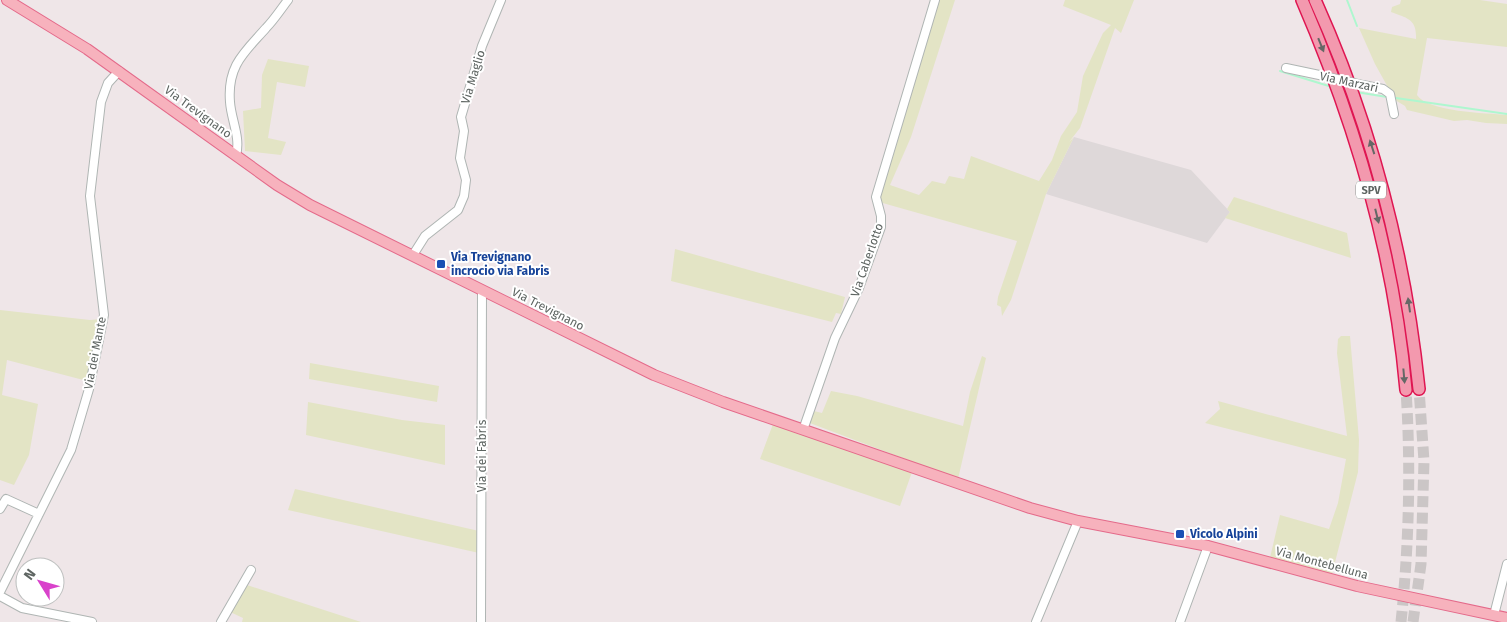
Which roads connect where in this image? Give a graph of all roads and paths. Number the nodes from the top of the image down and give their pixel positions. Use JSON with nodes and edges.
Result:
{"nodes":[{"id":1,"x":6,"y":0,"type":"edge"},
{"id":2,"x":288,"y":0,"type":"edge"},
{"id":3,"x":501,"y":0,"type":"edge"},
{"id":4,"x":935,"y":0,"type":"edge"},
{"id":5,"x":1302,"y":0,"type":"edge"},
{"id":6,"x":1315,"y":0,"type":"edge"},
{"id":7,"x":1286,"y":68,"type":"dead end"},
{"id":8,"x":119,"y":71,"type":"junction"},
{"id":9,"x":1394,"y":114,"type":"dead end"},
{"id":10,"x":236,"y":155,"type":"junction"},
{"id":11,"x":413,"y":255,"type":"junction"},
{"id":12,"x":482,"y":290,"type":"junction"},
{"id":13,"x":1419,"y":389,"type":"tunnel mouth"},
{"id":14,"x":1406,"y":390,"type":"tunnel mouth"},
{"id":15,"x":803,"y":430,"type":"junction"},
{"id":16,"x":957,"y":483,"type":"joint"},
{"id":17,"x":0,"y":509,"type":"edge"},
{"id":18,"x":40,"y":514,"type":"junction"},
{"id":19,"x":1078,"y":521,"type":"junction"},
{"id":20,"x":1208,"y":546,"type":"junction"},
{"id":21,"x":1507,"y":564,"type":"edge"},
{"id":22,"x":251,"y":570,"type":"dead end"},
{"id":23,"x":0,"y":592,"type":"edge"},
{"id":24,"x":0,"y":596,"type":"edge"},
{"id":25,"x":1491,"y":615,"type":"junction"},
{"id":26,"x":1507,"y":618,"type":"edge"},
{"id":27,"x":92,"y":622,"type":"edge"},
{"id":28,"x":221,"y":622,"type":"edge"},
{"id":29,"x":481,"y":622,"type":"edge"},
{"id":30,"x":1036,"y":622,"type":"edge"},
{"id":31,"x":1180,"y":622,"type":"edge"}],
"edges":[{"from":1,"to":8,"type":"main road","name":"Via Trevignano"},
{"from":2,"to":10,"type":"street"},
{"from":3,"to":11,"type":"street","name":"Via Maglio"},
{"from":4,"to":15,"type":"street","name":"Via Caberlotto"},
{"from":5,"to":14,"type":"highway","number":"SPV","one_way":true},
{"from":13,"to":6,"type":"highway","number":"SPV","one_way":true},
{"from":7,"to":9,"type":"street","name":"Via Marzari","bridge":true},
{"from":8,"to":10,"type":"main road","name":"Via Trevignano"},
{"from":8,"to":18,"type":"street","name":"Via dei Mante"},
{"from":10,"to":11,"type":"main road","name":"Via Trevignano"},
{"from":11,"to":12,"type":"main road","name":"Via Trevignano"},
{"from":12,"to":15,"type":"main road","name":"Via Trevignano"},
{"from":12,"to":29,"type":"street","name":"Via dei Fabris"},
{"from":15,"to":16,"type":"main road","name":"Via Trevignano"},
{"from":16,"to":19,"type":"main road","name":"Via Montebelluna"},
{"from":17,"to":18,"type":"street"},
{"from":18,"to":23,"type":"street","name":"Via dei Mante"},
{"from":19,"to":20,"type":"main road","name":"Via Montebelluna"},
{"from":19,"to":30,"type":"street"},
{"from":20,"to":25,"type":"main road","name":"Via Montebelluna"},
{"from":20,"to":31,"type":"street"},
{"from":21,"to":25,"type":"street"},
{"from":22,"to":28,"type":"street"},
{"from":24,"to":27,"type":"street"},
{"from":25,"to":26,"type":"main road","name":"Via Montebelluna"}]}
